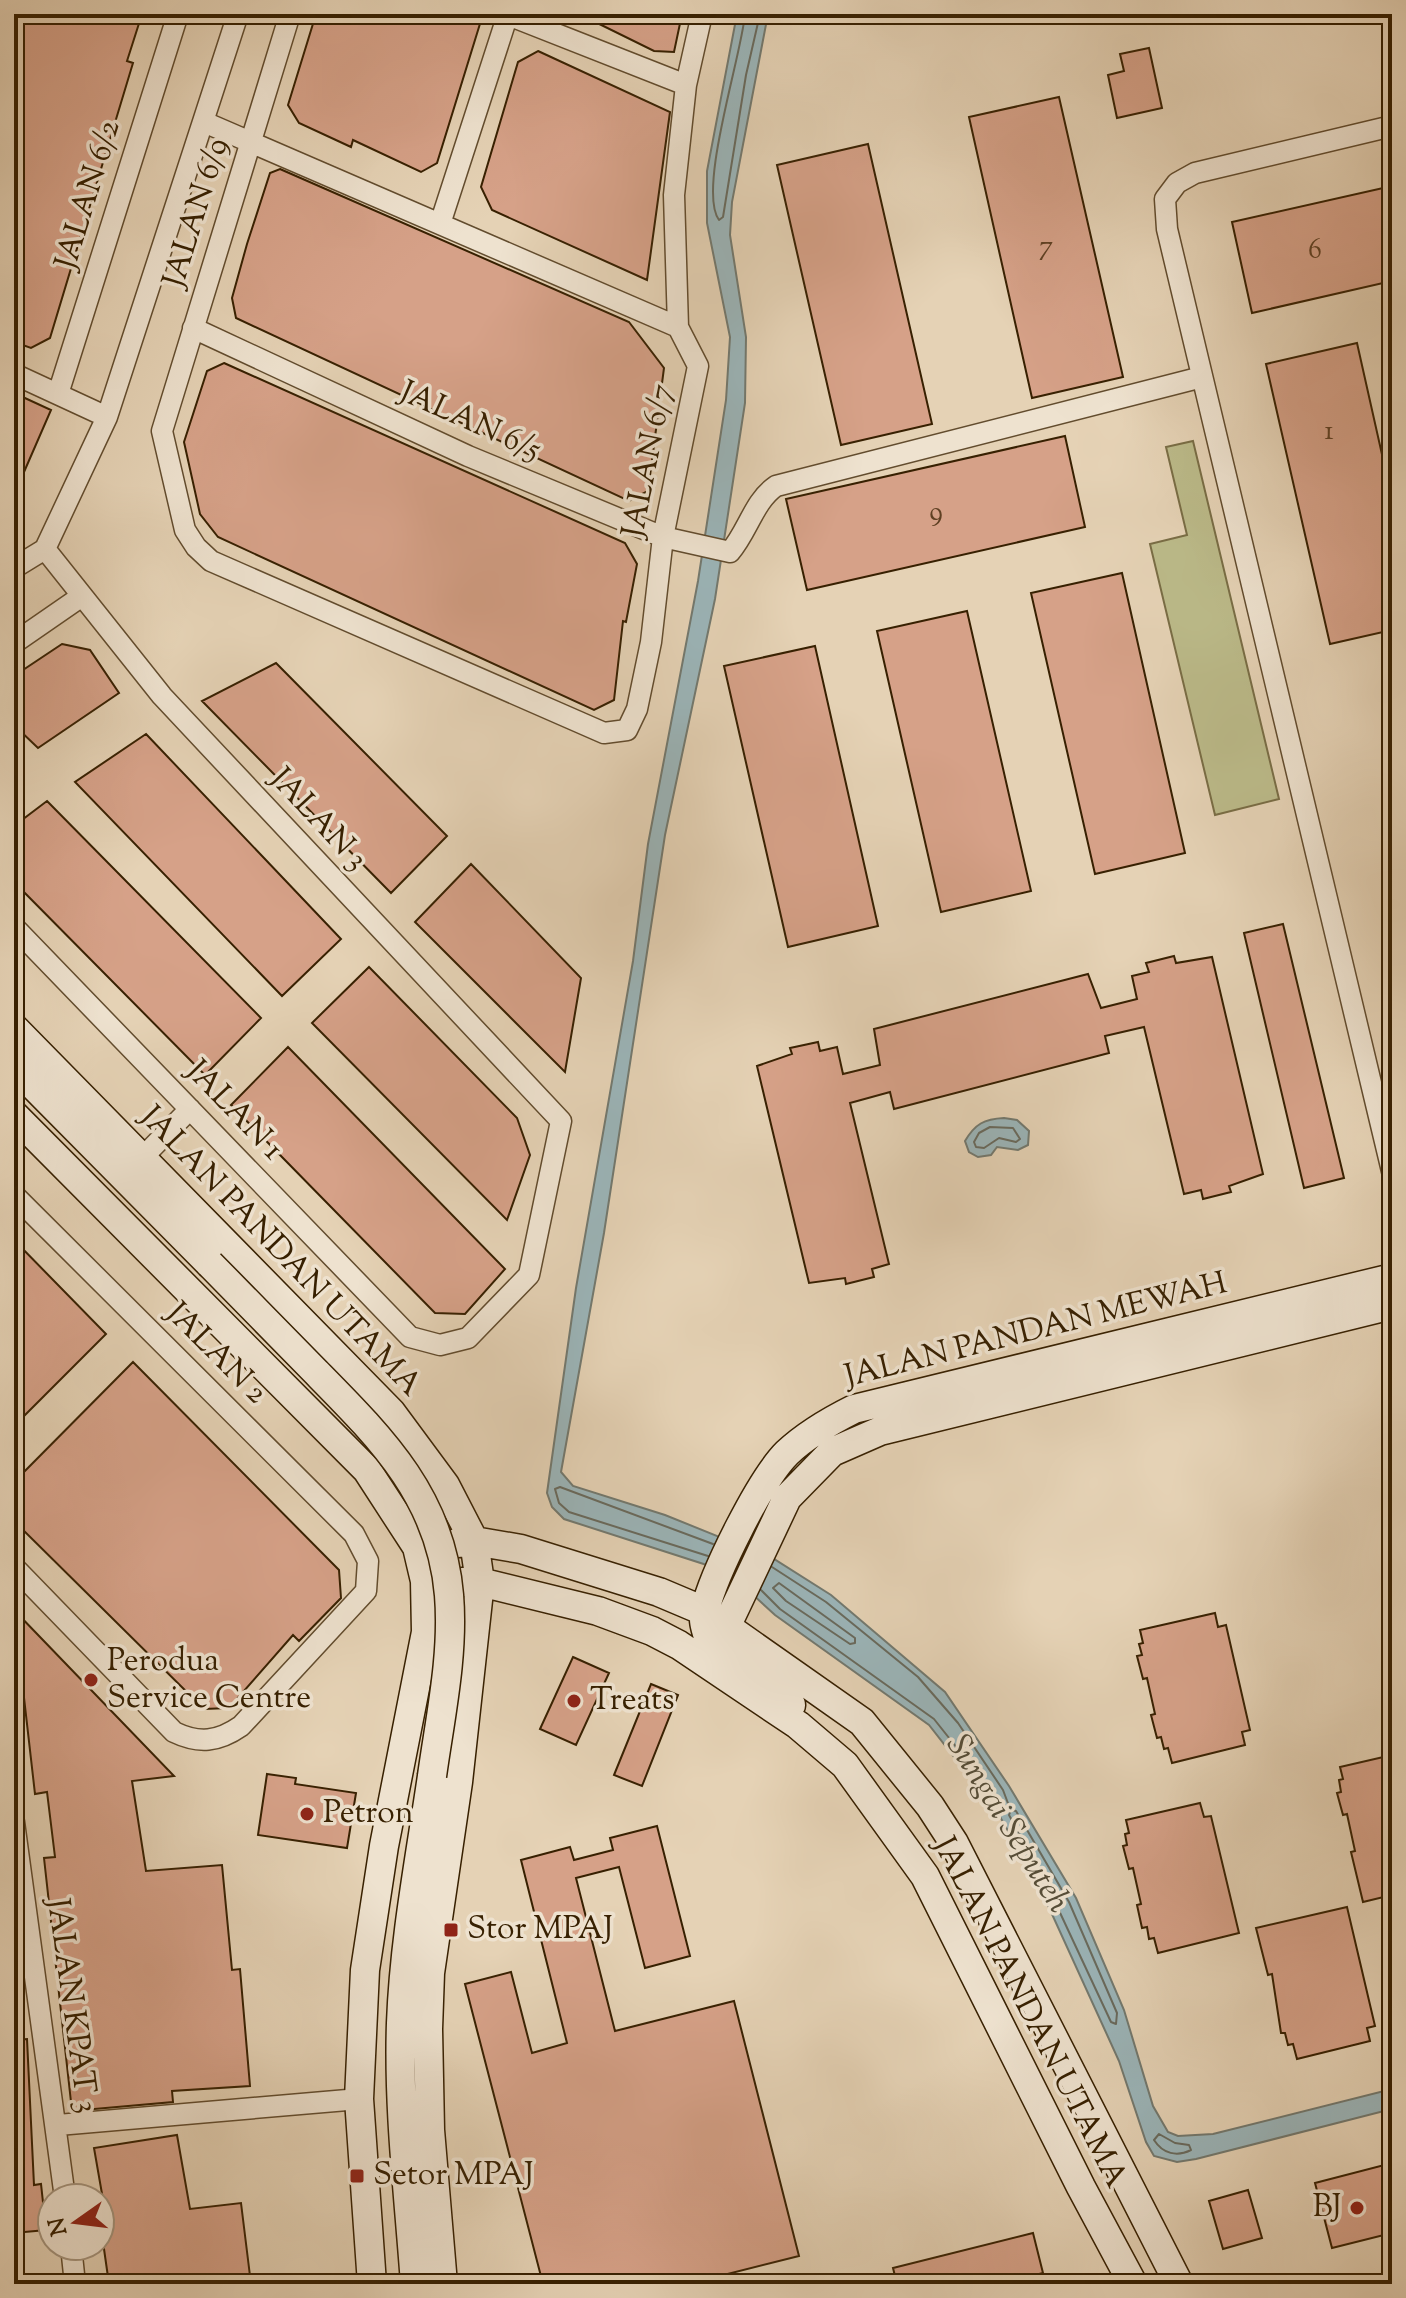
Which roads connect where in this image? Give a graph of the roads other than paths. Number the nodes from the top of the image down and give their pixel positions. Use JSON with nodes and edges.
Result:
{"nodes":[{"id":1,"x":178,"y":14,"type":"edge"},
{"id":2,"x":238,"y":14,"type":"edge"},
{"id":3,"x":290,"y":14,"type":"edge"},
{"id":4,"x":508,"y":14,"type":"edge"},
{"id":5,"x":702,"y":14,"type":"edge"},
{"id":6,"x":686,"y":85,"type":"junction"},
{"id":7,"x":204,"y":122,"type":"junction"},
{"id":8,"x":1392,"y":126,"type":"edge"},
{"id":9,"x":249,"y":142,"type":"junction"},
{"id":10,"x":440,"y":224,"type":"junction"},
{"id":11,"x":678,"y":327,"type":"junction"},
{"id":12,"x":193,"y":328,"type":"junction"},
{"id":13,"x":14,"y":374,"type":"edge"},
{"id":14,"x":1202,"y":377,"type":"junction"},
{"id":15,"x":58,"y":394,"type":"junction"},
{"id":16,"x":107,"y":417,"type":"junction"},
{"id":17,"x":663,"y":537,"type":"junction"},
{"id":18,"x":45,"y":549,"type":"junction"},
{"id":19,"x":14,"y":568,"type":"edge"},
{"id":20,"x":82,"y":596,"type":"junction"},
{"id":21,"x":14,"y":643,"type":"edge"},
{"id":22,"x":627,"y":730,"type":"joint"},
{"id":23,"x":14,"y":927,"type":"edge"},
{"id":24,"x":14,"y":1028,"type":"edge"},
{"id":25,"x":14,"y":1066,"type":"edge"},
{"id":26,"x":190,"y":1109,"type":"junction"},
{"id":27,"x":14,"y":1115,"type":"edge"},
{"id":28,"x":142,"y":1158,"type":"junction"},
{"id":29,"x":1392,"y":1171,"type":"edge"},
{"id":30,"x":14,"y":1195,"type":"edge"},
{"id":31,"x":1392,"y":1278,"type":"edge"},
{"id":32,"x":1392,"y":1305,"type":"edge"},
{"id":33,"x":410,"y":1337,"type":"joint"},
{"id":34,"x":410,"y":1436,"type":"junction"},
{"id":35,"x":367,"y":1470,"type":"junction"},
{"id":36,"x":474,"y":1541,"type":"junction"},
{"id":37,"x":748,"y":1543,"type":"junction"},
{"id":38,"x":417,"y":1547,"type":"junction"},
{"id":39,"x":14,"y":1567,"type":"edge"},
{"id":40,"x":718,"y":1577,"type":"junction"},
{"id":41,"x":425,"y":1581,"type":"junction"},
{"id":42,"x":480,"y":1582,"type":"junction"},
{"id":43,"x":745,"y":1589,"type":"junction"},
{"id":44,"x":659,"y":1592,"type":"junction"},
{"id":45,"x":714,"y":1625,"type":"junction"},
{"id":46,"x":679,"y":1645,"type":"junction"},
{"id":47,"x":420,"y":1656,"type":"junction"},
{"id":48,"x":779,"y":1661,"type":"junction"},
{"id":49,"x":472,"y":1664,"type":"junction"},
{"id":50,"x":845,"y":1765,"type":"junction"},
{"id":51,"x":14,"y":1823,"type":"edge"},
{"id":52,"x":359,"y":2099,"type":"junction"},
{"id":53,"x":58,"y":2125,"type":"junction"},
{"id":54,"x":63,"y":2182,"type":"edge"},
{"id":55,"x":73,"y":2262,"type":"edge"},
{"id":56,"x":75,"y":2284,"type":"edge"},
{"id":57,"x":372,"y":2284,"type":"edge"},
{"id":58,"x":415,"y":2284,"type":"edge"},
{"id":59,"x":443,"y":2284,"type":"edge"},
{"id":60,"x":1133,"y":2284,"type":"edge"},
{"id":61,"x":1179,"y":2284,"type":"edge"}],
"edges":[{"from":1,"to":15,"type":"street","name":"JALAN 6/2"},
{"from":2,"to":7,"type":"street"},
{"from":3,"to":9,"type":"street","name":"JALAN 6/9"},
{"from":4,"to":6,"type":"street"},
{"from":4,"to":10,"type":"street"},
{"from":5,"to":6,"type":"street","name":"JALAN 6/7"},
{"from":6,"to":11,"type":"street","name":"JALAN 6/7"},
{"from":7,"to":9,"type":"street"},
{"from":7,"to":16,"type":"street"},
{"from":8,"to":14,"type":"street"},
{"from":9,"to":10,"type":"street"},
{"from":9,"to":12,"type":"street","name":"JALAN 6/9"},
{"from":10,"to":11,"type":"street"},
{"from":11,"to":17,"type":"street","name":"JALAN 6/7"},
{"from":12,"to":17,"type":"street","name":"JALAN 6/5"},
{"from":12,"to":22,"type":"street","name":"JALAN 6/9"},
{"from":13,"to":15,"type":"street"},
{"from":14,"to":17,"type":"street","name":"JALAN 6/5"},
{"from":14,"to":29,"type":"street"},
{"from":15,"to":16,"type":"street"},
{"from":16,"to":18,"type":"street"},
{"from":17,"to":22,"type":"street","name":"JALAN 6/7"},
{"from":18,"to":19,"type":"street"},
{"from":18,"to":20,"type":"street","name":"JALAN 3"},
{"from":20,"to":21,"type":"street"},
{"from":20,"to":33,"type":"street","name":"JALAN 3"},
{"from":23,"to":26,"type":"street","name":"JALAN 1"},
{"from":24,"to":28,"type":"main road","name":"JALAN PANDAN UTAMA"},
{"from":25,"to":58,"type":"main road","bridge":true},
{"from":26,"to":28,"type":"street"},
{"from":26,"to":33,"type":"street","name":"JALAN 1"},
{"from":27,"to":35,"type":"main road"},
{"from":28,"to":34,"type":"main road","name":"JALAN PANDAN UTAMA"},
{"from":30,"to":39,"type":"street","name":"JALAN 2"},
{"from":31,"to":37,"type":"main road","name":"JALAN PANDAN MEWAH"},
{"from":32,"to":37,"type":"main road","name":"JALAN PANDAN MEWAH"},
{"from":34,"to":35,"type":"main road"},
{"from":34,"to":36,"type":"main road","name":"JALAN PANDAN UTAMA"},
{"from":35,"to":38,"type":"main road"},
{"from":36,"to":38,"type":"main road","name":"JALAN PANDAN UTAMA"},
{"from":36,"to":42,"type":"main road","name":"JALAN PANDAN UTAMA"},
{"from":36,"to":44,"type":"main road","name":"JALAN PANDAN UTAMA"},
{"from":37,"to":40,"type":"main road","name":"JALAN PANDAN MEWAH"},
{"from":37,"to":43,"type":"main road","name":"JALAN PANDAN MEWAH"},
{"from":38,"to":41,"type":"main road"},
{"from":40,"to":44,"type":"main road"},
{"from":40,"to":45,"type":"main road","name":"JALAN PANDAN MEWAH"},
{"from":41,"to":42,"type":"main road","name":"JALAN PANDAN UTAMA"},
{"from":41,"to":47,"type":"main road"},
{"from":42,"to":46,"type":"main road","name":"JALAN PANDAN UTAMA"},
{"from":42,"to":49,"type":"main road"},
{"from":43,"to":45,"type":"main road","name":"JALAN PANDAN MEWAH"},
{"from":43,"to":48,"type":"main road"},
{"from":44,"to":45,"type":"main road","name":"JALAN PANDAN UTAMA"},
{"from":45,"to":46,"type":"main road"},
{"from":45,"to":48,"type":"main road","name":"JALAN PANDAN UTAMA"},
{"from":45,"to":50,"type":"main road"},
{"from":46,"to":50,"type":"main road","name":"JALAN PANDAN UTAMA"},
{"from":47,"to":49,"type":"main road"},
{"from":47,"to":52,"type":"main road"},
{"from":48,"to":61,"type":"main road","name":"JALAN PANDAN UTAMA"},
{"from":49,"to":59,"type":"main road"},
{"from":50,"to":60,"type":"main road","name":"JALAN PANDAN UTAMA"},
{"from":51,"to":53,"type":"street","name":"JALAN KPAT 3"},
{"from":52,"to":53,"type":"street"},
{"from":52,"to":57,"type":"main road"},
{"from":53,"to":54,"type":"street","name":"JALAN KPAT 3"},
{"from":55,"to":56,"type":"street"}]}
